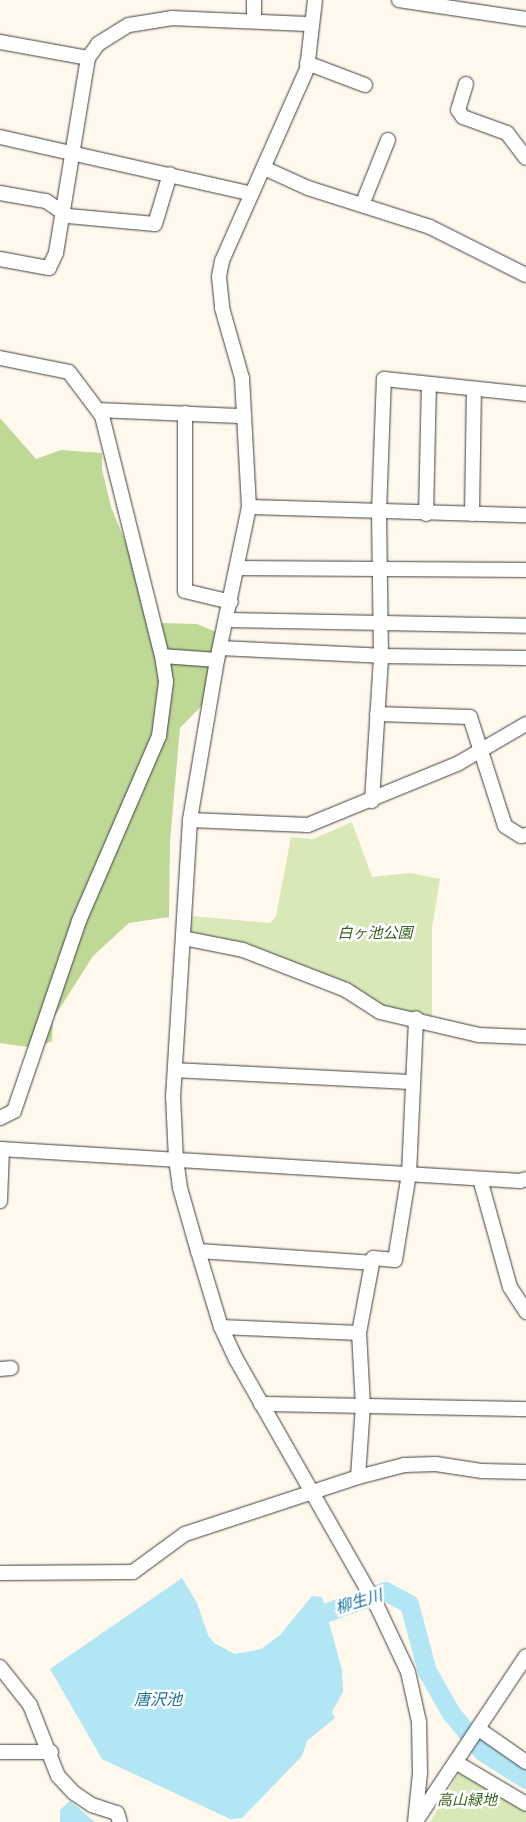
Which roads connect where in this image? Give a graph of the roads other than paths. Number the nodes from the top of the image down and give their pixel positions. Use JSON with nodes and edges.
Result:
{"nodes":[{"id":1,"x":254,"y":0,"type":"edge"},
{"id":2,"x":315,"y":0,"type":"edge"},
{"id":3,"x":399,"y":0,"type":"edge"},
{"id":4,"x":526,"y":19,"type":"edge"},
{"id":5,"x":254,"y":20,"type":"junction"},
{"id":6,"x":312,"y":24,"type":"junction"},
{"id":7,"x":0,"y":42,"type":"edge"},
{"id":8,"x":88,"y":58,"type":"junction"},
{"id":9,"x":307,"y":63,"type":"junction"},
{"id":10,"x":466,"y":84,"type":"dead end"},
{"id":11,"x":366,"y":85,"type":"dead end"},
{"id":12,"x":0,"y":137,"type":"edge"},
{"id":13,"x":388,"y":140,"type":"dead end"},
{"id":14,"x":74,"y":152,"type":"junction"},
{"id":15,"x":526,"y":158,"type":"edge"},
{"id":16,"x":264,"y":168,"type":"junction"},
{"id":17,"x":170,"y":174,"type":"junction"},
{"id":18,"x":0,"y":192,"type":"edge"},
{"id":19,"x":252,"y":194,"type":"junction"},
{"id":20,"x":362,"y":205,"type":"junction"},
{"id":21,"x":63,"y":213,"type":"junction"},
{"id":22,"x":0,"y":259,"type":"edge"},
{"id":23,"x":526,"y":275,"type":"edge"},
{"id":24,"x":0,"y":358,"type":"edge"},
{"id":25,"x":429,"y":384,"type":"junction"},
{"id":26,"x":474,"y":389,"type":"junction"},
{"id":27,"x":526,"y":394,"type":"edge"},
{"id":28,"x":98,"y":410,"type":"junction"},
{"id":29,"x":185,"y":414,"type":"junction"},
{"id":30,"x":244,"y":416,"type":"junction"},
{"id":31,"x":249,"y":507,"type":"junction"},
{"id":32,"x":379,"y":513,"type":"junction"},
{"id":33,"x":426,"y":514,"type":"junction"},
{"id":34,"x":472,"y":514,"type":"junction"},
{"id":35,"x":526,"y":515,"type":"edge"},
{"id":36,"x":238,"y":568,"type":"junction"},
{"id":37,"x":380,"y":569,"type":"junction"},
{"id":38,"x":526,"y":570,"type":"edge"},
{"id":39,"x":230,"y":602,"type":"junction"},
{"id":40,"x":227,"y":620,"type":"junction"},
{"id":41,"x":380,"y":624,"type":"junction"},
{"id":42,"x":526,"y":626,"type":"edge"},
{"id":43,"x":219,"y":654,"type":"junction"},
{"id":44,"x":162,"y":656,"type":"junction"},
{"id":45,"x":381,"y":656,"type":"junction"},
{"id":46,"x":526,"y":658,"type":"edge"},
{"id":47,"x":377,"y":714,"type":"junction"},
{"id":48,"x":526,"y":724,"type":"edge"},
{"id":49,"x":483,"y":749,"type":"junction"},
{"id":50,"x":372,"y":801,"type":"junction"},
{"id":51,"x":190,"y":820,"type":"junction"},
{"id":52,"x":526,"y":835,"type":"edge"},
{"id":53,"x":183,"y":938,"type":"junction"},
{"id":54,"x":416,"y":1018,"type":"junction"},
{"id":55,"x":526,"y":1037,"type":"edge"},
{"id":56,"x":175,"y":1070,"type":"junction"},
{"id":57,"x":413,"y":1082,"type":"junction"},
{"id":58,"x":0,"y":1118,"type":"edge"},
{"id":59,"x":1,"y":1149,"type":"edge"},
{"id":60,"x":176,"y":1159,"type":"junction"},
{"id":61,"x":409,"y":1174,"type":"junction"},
{"id":62,"x":526,"y":1178,"type":"edge"},
{"id":63,"x":480,"y":1179,"type":"junction"},
{"id":64,"x":0,"y":1201,"type":"edge"},
{"id":65,"x":198,"y":1251,"type":"junction"},
{"id":66,"x":372,"y":1263,"type":"junction"},
{"id":67,"x":526,"y":1312,"type":"edge"},
{"id":68,"x":221,"y":1327,"type":"junction"},
{"id":69,"x":359,"y":1334,"type":"junction"},
{"id":70,"x":261,"y":1404,"type":"junction"},
{"id":71,"x":363,"y":1406,"type":"junction"},
{"id":72,"x":526,"y":1409,"type":"edge"},
{"id":73,"x":526,"y":1472,"type":"edge"},
{"id":74,"x":358,"y":1477,"type":"junction"},
{"id":75,"x":313,"y":1494,"type":"junction"},
{"id":76,"x":0,"y":1573,"type":"edge"},
{"id":77,"x":526,"y":1656,"type":"edge"},
{"id":78,"x":0,"y":1667,"type":"edge"},
{"id":79,"x":474,"y":1738,"type":"junction"},
{"id":80,"x":0,"y":1752,"type":"edge"},
{"id":81,"x":51,"y":1752,"type":"junction"},
{"id":82,"x":526,"y":1762,"type":"edge"},
{"id":83,"x":457,"y":1763,"type":"junction"},
{"id":84,"x":526,"y":1804,"type":"edge"},
{"id":85,"x":120,"y":1822,"type":"edge"},
{"id":86,"x":415,"y":1822,"type":"edge"}],
"edges":[{"from":1,"to":5,"type":"street"},
{"from":2,"to":6,"type":"street"},
{"from":3,"to":4,"type":"street"},
{"from":5,"to":6,"type":"street"},
{"from":5,"to":8,"type":"street"},
{"from":6,"to":9,"type":"street"},
{"from":7,"to":8,"type":"street"},
{"from":8,"to":14,"type":"street"},
{"from":9,"to":11,"type":"street"},
{"from":9,"to":16,"type":"street"},
{"from":10,"to":15,"type":"street"},
{"from":12,"to":14,"type":"street"},
{"from":13,"to":20,"type":"street"},
{"from":14,"to":17,"type":"street"},
{"from":14,"to":21,"type":"street"},
{"from":16,"to":19,"type":"street"},
{"from":16,"to":20,"type":"street"},
{"from":17,"to":19,"type":"street"},
{"from":17,"to":21,"type":"street"},
{"from":18,"to":21,"type":"street"},
{"from":19,"to":30,"type":"street"},
{"from":20,"to":23,"type":"street"},
{"from":21,"to":22,"type":"street"},
{"from":24,"to":28,"type":"street"},
{"from":25,"to":26,"type":"street"},
{"from":25,"to":32,"type":"street"},
{"from":25,"to":33,"type":"street"},
{"from":26,"to":27,"type":"street"},
{"from":26,"to":34,"type":"street"},
{"from":28,"to":29,"type":"street"},
{"from":28,"to":44,"type":"street"},
{"from":29,"to":30,"type":"street"},
{"from":29,"to":39,"type":"street"},
{"from":30,"to":31,"type":"street"},
{"from":31,"to":32,"type":"street"},
{"from":31,"to":36,"type":"street"},
{"from":32,"to":33,"type":"street"},
{"from":32,"to":37,"type":"street"},
{"from":33,"to":34,"type":"street"},
{"from":34,"to":35,"type":"street"},
{"from":36,"to":37,"type":"street"},
{"from":36,"to":39,"type":"street"},
{"from":37,"to":38,"type":"street"},
{"from":37,"to":41,"type":"street"},
{"from":39,"to":40,"type":"street"},
{"from":40,"to":41,"type":"street"},
{"from":40,"to":43,"type":"street"},
{"from":41,"to":42,"type":"street"},
{"from":41,"to":45,"type":"street"},
{"from":43,"to":44,"type":"street"},
{"from":43,"to":45,"type":"street"},
{"from":43,"to":51,"type":"street"},
{"from":44,"to":58,"type":"street"},
{"from":45,"to":46,"type":"street"},
{"from":45,"to":47,"type":"street"},
{"from":47,"to":49,"type":"street"},
{"from":47,"to":50,"type":"street"},
{"from":48,"to":49,"type":"street"},
{"from":49,"to":50,"type":"street"},
{"from":49,"to":52,"type":"street"},
{"from":50,"to":51,"type":"street"},
{"from":51,"to":53,"type":"street"},
{"from":53,"to":54,"type":"street"},
{"from":53,"to":56,"type":"street"},
{"from":54,"to":55,"type":"street"},
{"from":54,"to":57,"type":"street"},
{"from":56,"to":57,"type":"street"},
{"from":56,"to":60,"type":"street"},
{"from":57,"to":61,"type":"street"},
{"from":59,"to":60,"type":"street"},
{"from":59,"to":64,"type":"street"},
{"from":60,"to":61,"type":"street"},
{"from":60,"to":65,"type":"street"},
{"from":61,"to":63,"type":"street"},
{"from":61,"to":66,"type":"street"},
{"from":62,"to":63,"type":"street"},
{"from":63,"to":67,"type":"street"},
{"from":65,"to":66,"type":"street"},
{"from":65,"to":68,"type":"street"},
{"from":66,"to":69,"type":"street"},
{"from":68,"to":69,"type":"street"},
{"from":68,"to":70,"type":"street"},
{"from":69,"to":71,"type":"street"},
{"from":70,"to":71,"type":"street"},
{"from":70,"to":75,"type":"street"},
{"from":71,"to":72,"type":"street"},
{"from":71,"to":74,"type":"street"},
{"from":73,"to":74,"type":"street"},
{"from":74,"to":75,"type":"street"},
{"from":75,"to":76,"type":"street"},
{"from":75,"to":86,"type":"street"},
{"from":77,"to":79,"type":"street"},
{"from":78,"to":81,"type":"street"},
{"from":79,"to":82,"type":"street"},
{"from":79,"to":83,"type":"street"},
{"from":80,"to":81,"type":"street"},
{"from":81,"to":85,"type":"street"},
{"from":83,"to":84,"type":"street"},
{"from":83,"to":86,"type":"street"}]}
